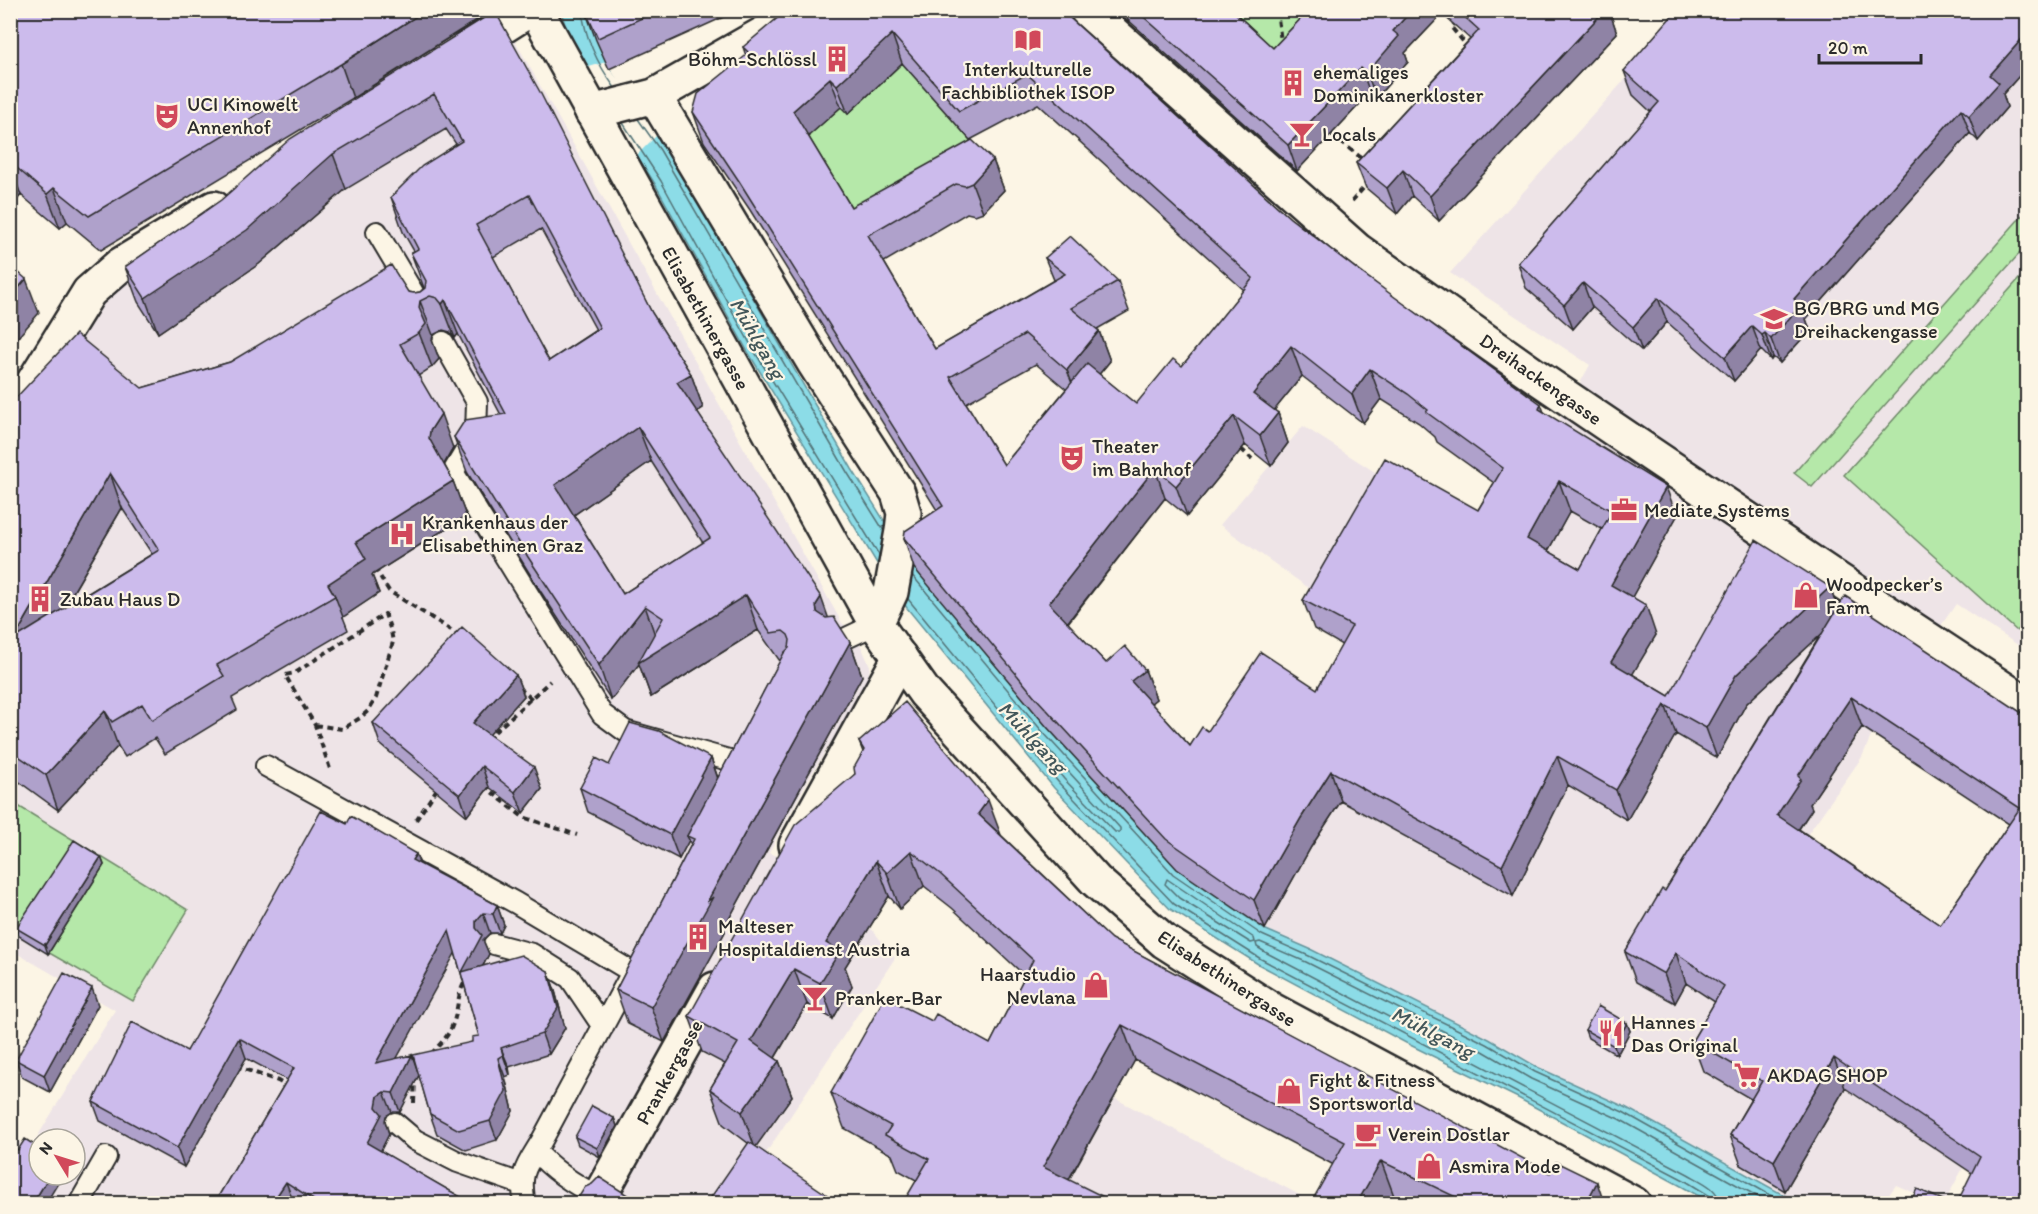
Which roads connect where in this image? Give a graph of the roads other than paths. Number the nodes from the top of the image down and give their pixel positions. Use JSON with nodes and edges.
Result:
{"nodes":[{"id":1,"x":530,"y":10,"type":"edge"},
{"id":2,"x":536,"y":10,"type":"edge"},
{"id":3,"x":801,"y":10,"type":"edge"},
{"id":4,"x":1087,"y":10,"type":"edge"},
{"id":5,"x":443,"y":65,"type":"edge"},
{"id":6,"x":645,"y":98,"type":"junction"},
{"id":7,"x":598,"y":111,"type":"junction"},
{"id":8,"x":242,"y":190,"type":"edge"},
{"id":9,"x":377,"y":232,"type":"dead end"},
{"id":10,"x":427,"y":316,"type":"edge"},
{"id":11,"x":443,"y":342,"type":"dead end"},
{"id":12,"x":10,"y":420,"type":"edge"},
{"id":13,"x":876,"y":624,"type":"junction"},
{"id":14,"x":840,"y":641,"type":"edge"},
{"id":15,"x":900,"y":657,"type":"junction"},
{"id":16,"x":2028,"y":705,"type":"edge"},
{"id":17,"x":753,"y":745,"type":"edge"},
{"id":18,"x":743,"y":764,"type":"junction"},
{"id":19,"x":266,"y":766,"type":"dead end"},
{"id":20,"x":732,"y":785,"type":"edge"},
{"id":21,"x":780,"y":873,"type":"edge"},
{"id":22,"x":498,"y":945,"type":"road end"},
{"id":23,"x":643,"y":954,"type":"edge"},
{"id":24,"x":727,"y":967,"type":"edge"},
{"id":25,"x":632,"y":972,"type":"junction"},
{"id":26,"x":603,"y":1027,"type":"junction"},
{"id":27,"x":401,"y":1128,"type":"road end"},
{"id":28,"x":536,"y":1151,"type":"junction"},
{"id":29,"x":106,"y":1157,"type":"dead end"},
{"id":30,"x":523,"y":1194,"type":"edge"},
{"id":31,"x":597,"y":1200,"type":"edge"},
{"id":32,"x":79,"y":1203,"type":"edge"},
{"id":33,"x":1634,"y":1203,"type":"edge"}],
"edges":[{"from":1,"to":5,"type":"street"},
{"from":2,"to":7,"type":"street","name":"Elisabethinergasse"},
{"from":3,"to":6,"type":"street"},
{"from":4,"to":16,"type":"street","name":"Dreihackengasse"},
{"from":6,"to":7,"type":"street"},
{"from":6,"to":13,"type":"street"},
{"from":7,"to":13,"type":"street","name":"Elisabethinergasse"},
{"from":8,"to":12,"type":"street"},
{"from":9,"to":10,"type":"lane"},
{"from":11,"to":18,"type":"lane"},
{"from":13,"to":14,"type":"lane"},
{"from":13,"to":15,"type":"street","name":"Elisabethinergasse"},
{"from":15,"to":21,"type":"street"},
{"from":15,"to":33,"type":"street","name":"Elisabethinergasse"},
{"from":17,"to":18,"type":"lane"},
{"from":18,"to":20,"type":"lane"},
{"from":19,"to":25,"type":"lane"},
{"from":22,"to":26,"type":"lane"},
{"from":23,"to":25,"type":"lane"},
{"from":24,"to":31,"type":"street","name":"Prankergasse"},
{"from":25,"to":26,"type":"lane"},
{"from":26,"to":28,"type":"lane"},
{"from":27,"to":30,"type":"lane"},
{"from":28,"to":30,"type":"lane"},
{"from":28,"to":31,"type":"lane"},
{"from":29,"to":32,"type":"lane"}]}
